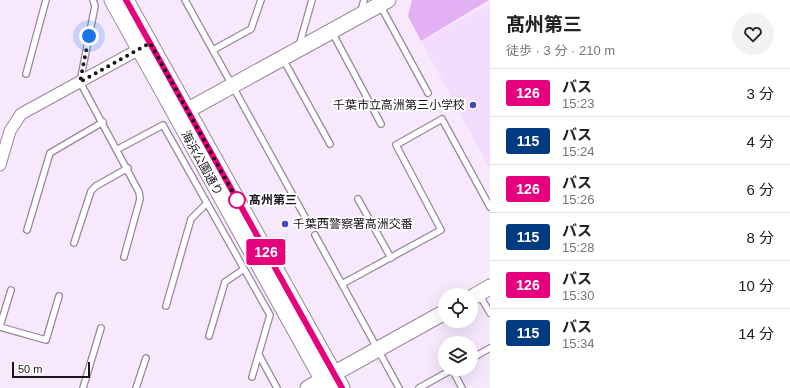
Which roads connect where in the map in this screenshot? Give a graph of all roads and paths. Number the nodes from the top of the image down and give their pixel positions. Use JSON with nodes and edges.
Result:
{"nodes":[{"id":1,"x":46,"y":0,"type":"edge"},
{"id":2,"x":92,"y":0,"type":"edge"},
{"id":3,"x":112,"y":0,"type":"edge"},
{"id":4,"x":126,"y":0,"type":"edge"},
{"id":5,"x":185,"y":0,"type":"edge"},
{"id":6,"x":261,"y":0,"type":"edge"},
{"id":7,"x":312,"y":0,"type":"edge"},
{"id":8,"x":364,"y":0,"type":"edge"},
{"id":9,"x":384,"y":2,"type":"edge"},
{"id":10,"x":360,"y":15,"type":"junction"},
{"id":11,"x":331,"y":30,"type":"junction"},
{"id":12,"x":144,"y":46,"type":"junction"},
{"id":13,"x":299,"y":48,"type":"junction"},
{"id":14,"x":213,"y":50,"type":"junction"},
{"id":15,"x":282,"y":57,"type":"junction"},
{"id":16,"x":26,"y":74,"type":"dead end"},
{"id":17,"x":80,"y":82,"type":"junction"},
{"id":18,"x":232,"y":85,"type":"junction"},
{"id":19,"x":428,"y":93,"type":"dead end"},
{"id":20,"x":181,"y":113,"type":"junction"},
{"id":21,"x":103,"y":122,"type":"junction"},
{"id":22,"x":382,"y":124,"type":"dead end"},
{"id":23,"x":330,"y":144,"type":"dead end"},
{"id":24,"x":118,"y":149,"type":"junction"},
{"id":25,"x":0,"y":165,"type":"edge"},
{"id":26,"x":128,"y":168,"type":"junction"},
{"id":27,"x":358,"y":198,"type":"dead end"},
{"id":28,"x":207,"y":203,"type":"junction"},
{"id":29,"x":490,"y":207,"type":"edge"},
{"id":30,"x":305,"y":216,"type":"dead end"},
{"id":31,"x":27,"y":230,"type":"dead end"},
{"id":32,"x":315,"y":235,"type":"dead end"},
{"id":33,"x":74,"y":243,"type":"dead end"},
{"id":34,"x":124,"y":257,"type":"dead end"},
{"id":35,"x":391,"y":258,"type":"junction"},
{"id":36,"x":244,"y":269,"type":"junction"},
{"id":37,"x":342,"y":284,"type":"junction"},
{"id":38,"x":10,"y":290,"type":"dead end"},
{"id":39,"x":480,"y":293,"type":"edge"},
{"id":40,"x":59,"y":296,"type":"dead end"},
{"id":41,"x":166,"y":306,"type":"dead end"},
{"id":42,"x":490,"y":314,"type":"edge"},
{"id":43,"x":438,"y":316,"type":"edge"},
{"id":44,"x":0,"y":327,"type":"edge"},
{"id":45,"x":101,"y":328,"type":"dead end"},
{"id":46,"x":209,"y":336,"type":"dead end"},
{"id":47,"x":490,"y":348,"type":"edge"},
{"id":48,"x":378,"y":349,"type":"junction"},
{"id":49,"x":259,"y":355,"type":"junction"},
{"id":50,"x":478,"y":355,"type":"edge"},
{"id":51,"x":146,"y":358,"type":"dead end"},
{"id":52,"x":440,"y":376,"type":"edge"},
{"id":53,"x":456,"y":376,"type":"edge"},
{"id":54,"x":252,"y":377,"type":"dead end"},
{"id":55,"x":328,"y":380,"type":"edge"},
{"id":56,"x":83,"y":388,"type":"edge"},
{"id":57,"x":136,"y":388,"type":"edge"},
{"id":58,"x":277,"y":388,"type":"edge"},
{"id":59,"x":308,"y":388,"type":"edge"},
{"id":60,"x":342,"y":388,"type":"edge"},
{"id":61,"x":399,"y":388,"type":"edge"},
{"id":62,"x":419,"y":388,"type":"edge"},
{"id":63,"x":462,"y":388,"type":"edge"}],
"edges":[{"from":1,"to":16,"type":"lane"},
{"from":2,"to":17,"type":"lane"},
{"from":3,"to":12,"type":"street","name":"海浜公園通り"},
{"from":4,"to":12,"type":"street","name":"海浜公園通り"},
{"from":5,"to":14,"type":"lane"},
{"from":6,"to":14,"type":"lane"},
{"from":7,"to":13,"type":"lane"},
{"from":8,"to":10,"type":"lane"},
{"from":9,"to":10,"type":"street"},
{"from":9,"to":19,"type":"lane"},
{"from":10,"to":11,"type":"street"},
{"from":11,"to":13,"type":"street"},
{"from":11,"to":22,"type":"lane"},
{"from":12,"to":17,"type":"street"},
{"from":12,"to":20,"type":"street","name":"海浜公園通り"},
{"from":13,"to":15,"type":"street"},
{"from":14,"to":18,"type":"lane"},
{"from":15,"to":18,"type":"street"},
{"from":15,"to":23,"type":"lane"},
{"from":17,"to":21,"type":"lane"},
{"from":17,"to":25,"type":"street"},
{"from":18,"to":20,"type":"street"},
{"from":18,"to":30,"type":"lane"},
{"from":20,"to":55,"type":"street","name":"海浜公園通り"},
{"from":21,"to":24,"type":"lane"},
{"from":21,"to":31,"type":"lane"},
{"from":24,"to":26,"type":"lane"},
{"from":24,"to":28,"type":"lane"},
{"from":26,"to":33,"type":"lane"},
{"from":26,"to":34,"type":"lane"},
{"from":27,"to":35,"type":"lane"},
{"from":28,"to":36,"type":"lane"},
{"from":28,"to":41,"type":"lane"},
{"from":29,"to":35,"type":"lane"},
{"from":32,"to":37,"type":"lane"},
{"from":35,"to":37,"type":"lane"},
{"from":36,"to":46,"type":"lane"},
{"from":36,"to":49,"type":"lane"},
{"from":37,"to":48,"type":"lane"},
{"from":38,"to":44,"type":"lane"},
{"from":39,"to":42,"type":"lane"},
{"from":40,"to":44,"type":"lane"},
{"from":43,"to":48,"type":"street"},
{"from":45,"to":56,"type":"lane"},
{"from":47,"to":50,"type":"lane"},
{"from":48,"to":55,"type":"street"},
{"from":48,"to":61,"type":"lane"},
{"from":49,"to":54,"type":"lane"},
{"from":49,"to":58,"type":"lane"},
{"from":51,"to":57,"type":"lane"},
{"from":52,"to":62,"type":"lane"},
{"from":53,"to":63,"type":"lane"},
{"from":55,"to":59,"type":"street"},
{"from":55,"to":60,"type":"street","name":"海浜公園通り"}]}
